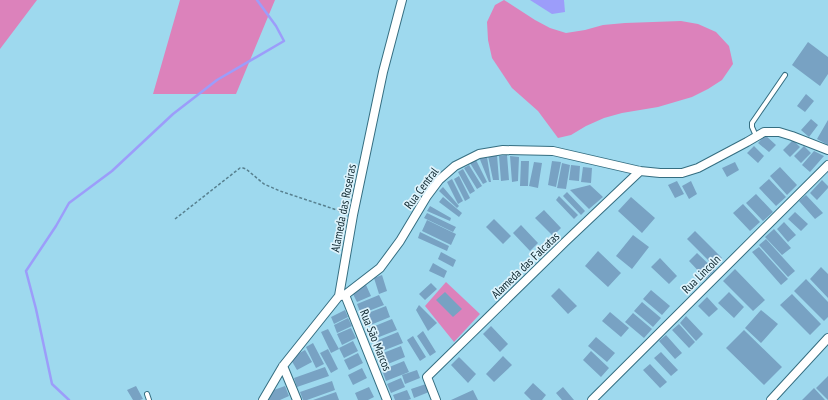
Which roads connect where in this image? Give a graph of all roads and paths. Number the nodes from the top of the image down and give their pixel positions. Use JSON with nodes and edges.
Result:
{"nodes":[{"id":1,"x":402,"y":0,"type":"edge"},
{"id":2,"x":785,"y":75,"type":"dead end"},
{"id":3,"x":756,"y":136,"type":"junction"},
{"id":4,"x":828,"y":150,"type":"edge"},
{"id":5,"x":828,"y":165,"type":"edge"},
{"id":6,"x":640,"y":170,"type":"junction"},
{"id":7,"x":353,"y":215,"type":"junction"},
{"id":8,"x":175,"y":219,"type":"dead end"},
{"id":9,"x":342,"y":296,"type":"junction"},
{"id":10,"x":828,"y":338,"type":"edge"},
{"id":11,"x":283,"y":366,"type":"junction"},
{"id":12,"x":147,"y":394,"type":"dead end"},
{"id":13,"x":149,"y":400,"type":"edge"},
{"id":14,"x":263,"y":400,"type":"edge"},
{"id":15,"x":297,"y":400,"type":"edge"},
{"id":16,"x":387,"y":400,"type":"edge"},
{"id":17,"x":436,"y":400,"type":"edge"},
{"id":18,"x":592,"y":400,"type":"edge"},
{"id":19,"x":771,"y":400,"type":"edge"}],
"edges":[{"from":1,"to":7,"type":"street","name":"Alameda das Roseiras"},
{"from":2,"to":3,"type":"lane"},
{"from":3,"to":4,"type":"street","name":"Rua Central"},
{"from":3,"to":6,"type":"street","name":"Rua Central"},
{"from":5,"to":18,"type":"street","name":"Rua Lincoln"},
{"from":6,"to":9,"type":"street","name":"Rua Central"},
{"from":6,"to":17,"type":"street","name":"Alameda das Falcatas"},
{"from":7,"to":8,"type":"path"},
{"from":7,"to":9,"type":"street","name":"Alameda das Roseiras"},
{"from":9,"to":11,"type":"street","name":"Alameda das Roseiras"},
{"from":9,"to":16,"type":"street","name":"Rua São Marcos"},
{"from":10,"to":19,"type":"street"},
{"from":11,"to":14,"type":"street","name":"Alameda das Roseiras"},
{"from":11,"to":15,"type":"street"},
{"from":12,"to":13,"type":"lane"}]}
